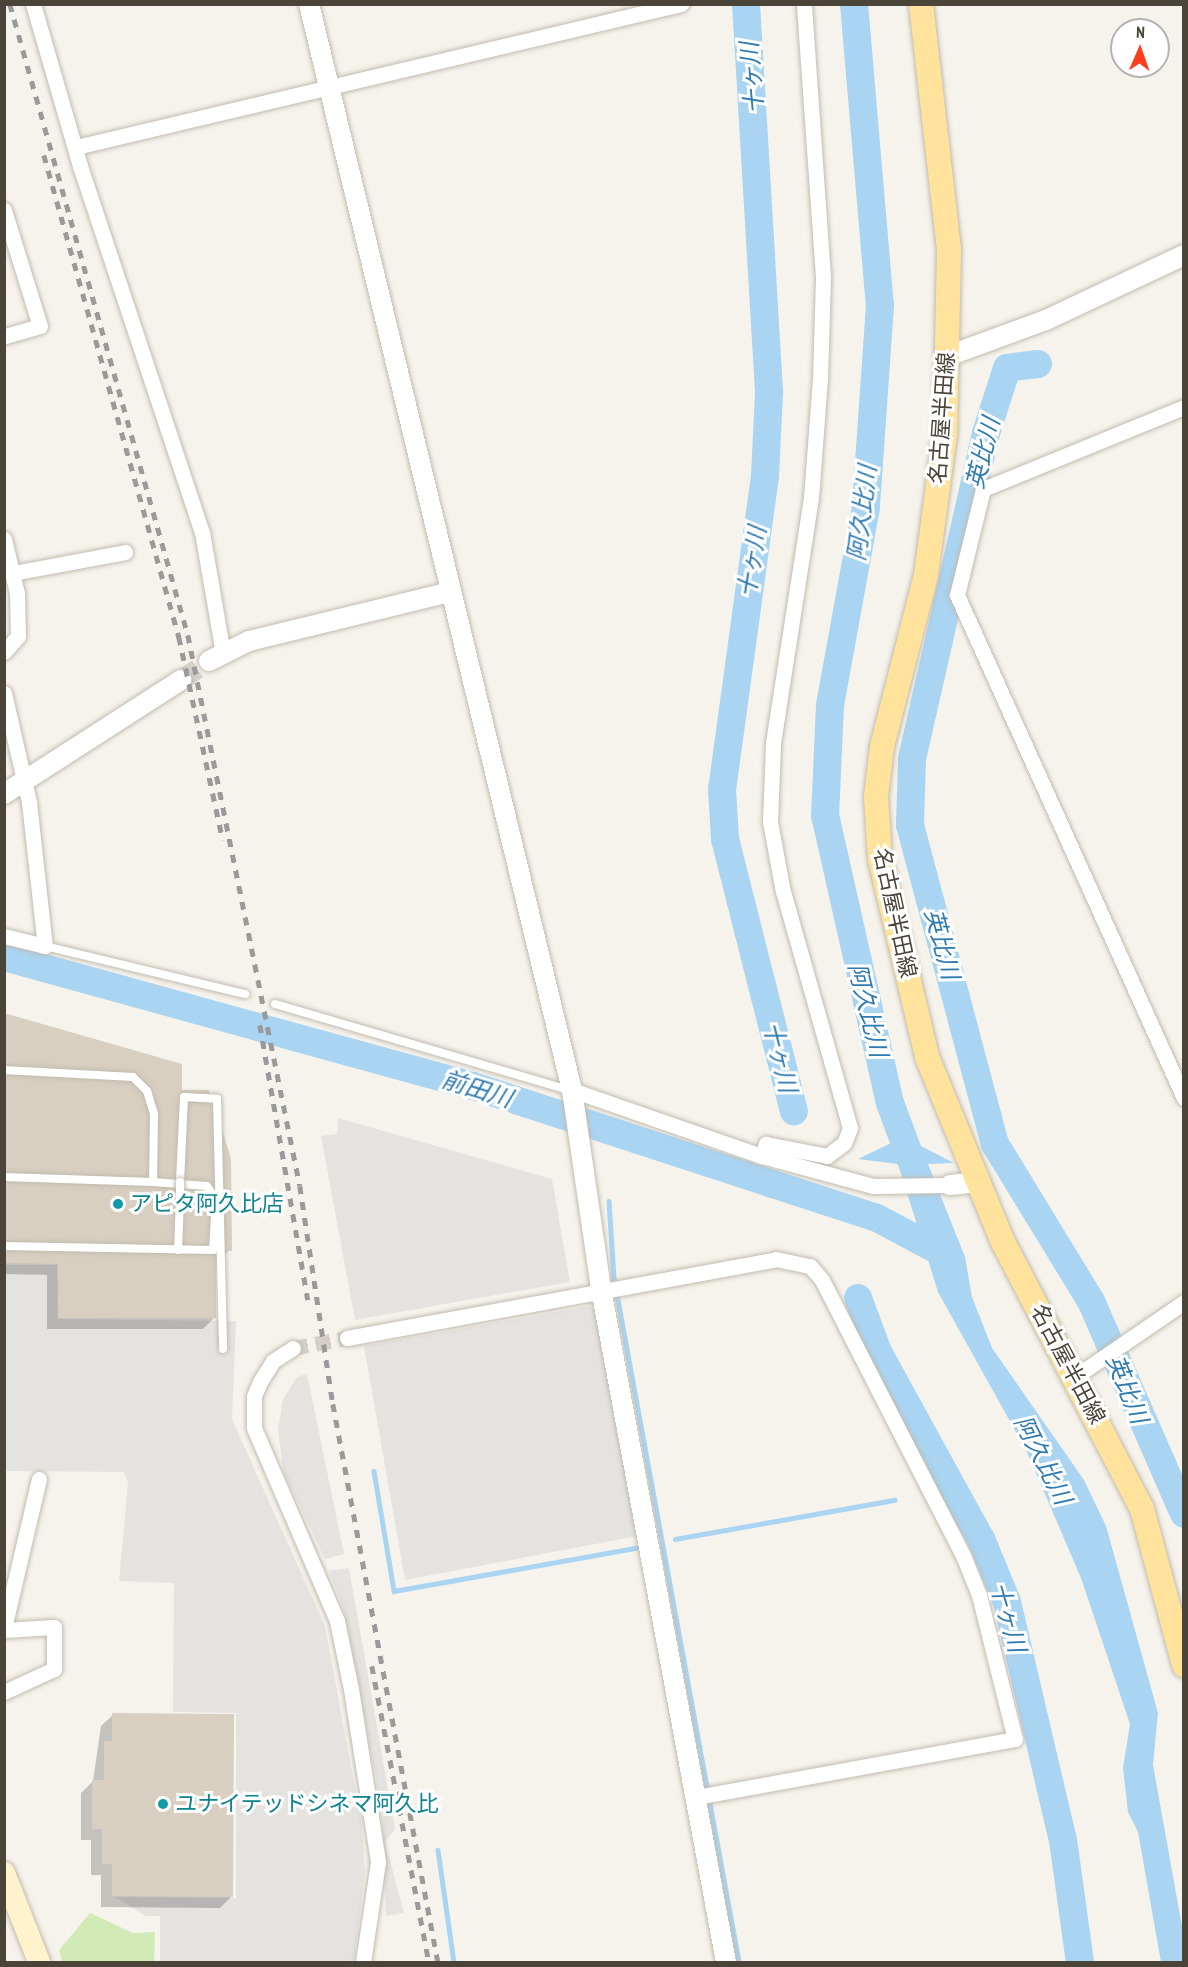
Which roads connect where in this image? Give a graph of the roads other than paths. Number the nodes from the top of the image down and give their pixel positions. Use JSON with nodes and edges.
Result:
{"nodes":[{"id":1,"x":33,"y":4,"type":"edge"},
{"id":2,"x":309,"y":4,"type":"edge"},
{"id":3,"x":681,"y":4,"type":"edge"},
{"id":4,"x":804,"y":4,"type":"edge"},
{"id":5,"x":921,"y":4,"type":"edge"},
{"id":6,"x":329,"y":88,"type":"junction"},
{"id":7,"x":76,"y":147,"type":"junction"},
{"id":8,"x":4,"y":210,"type":"edge"},
{"id":9,"x":10,"y":250,"type":"edge"},
{"id":10,"x":1184,"y":255,"type":"edge"},
{"id":11,"x":4,"y":336,"type":"edge"},
{"id":12,"x":948,"y":356,"type":"junction"},
{"id":13,"x":1184,"y":407,"type":"edge"},
{"id":14,"x":4,"y":539,"type":"edge"},
{"id":15,"x":125,"y":552,"type":"dead end"},
{"id":16,"x":13,"y":573,"type":"junction"},
{"id":17,"x":450,"y":592,"type":"junction"},
{"id":18,"x":4,"y":652,"type":"edge"},
{"id":19,"x":216,"y":657,"type":"joint"},
{"id":20,"x":181,"y":680,"type":"tunnel mouth"},
{"id":21,"x":4,"y":693,"type":"edge"},
{"id":22,"x":25,"y":782,"type":"junction"},
{"id":23,"x":4,"y":794,"type":"edge"},
{"id":24,"x":4,"y":936,"type":"edge"},
{"id":25,"x":45,"y":946,"type":"junction"},
{"id":26,"x":245,"y":994,"type":"dead end"},
{"id":27,"x":275,"y":1004,"type":"dead end"},
{"id":28,"x":4,"y":1070,"type":"edge"},
{"id":29,"x":572,"y":1094,"type":"junction"},
{"id":30,"x":1184,"y":1098,"type":"edge"},
{"id":31,"x":762,"y":1155,"type":"junction"},
{"id":32,"x":4,"y":1177,"type":"edge"},
{"id":33,"x":153,"y":1182,"type":"junction"},
{"id":34,"x":978,"y":1182,"type":"junction"},
{"id":35,"x":950,"y":1185,"type":"joint"},
{"id":36,"x":4,"y":1246,"type":"edge"},
{"id":37,"x":178,"y":1250,"type":"junction"},
{"id":38,"x":601,"y":1289,"type":"junction"},
{"id":39,"x":1184,"y":1302,"type":"edge"},
{"id":40,"x":347,"y":1338,"type":"tunnel mouth"},
{"id":41,"x":223,"y":1348,"type":"dead end"},
{"id":42,"x":293,"y":1348,"type":"tunnel mouth"},
{"id":43,"x":1076,"y":1376,"type":"junction"},
{"id":44,"x":39,"y":1479,"type":"dead end"},
{"id":45,"x":4,"y":1629,"type":"edge"},
{"id":46,"x":1184,"y":1665,"type":"edge"},
{"id":47,"x":4,"y":1692,"type":"edge"},
{"id":48,"x":696,"y":1797,"type":"junction"},
{"id":49,"x":4,"y":1873,"type":"edge"},
{"id":50,"x":39,"y":1962,"type":"edge"},
{"id":51,"x":363,"y":1962,"type":"edge"},
{"id":52,"x":726,"y":1962,"type":"edge"}],
"edges":[{"from":1,"to":7,"type":"street"},
{"from":2,"to":6,"type":"street"},
{"from":3,"to":6,"type":"street"},
{"from":4,"to":31,"type":"street"},
{"from":5,"to":12,"type":"main road","name":"名古屋半田線"},
{"from":6,"to":7,"type":"street"},
{"from":6,"to":17,"type":"street"},
{"from":7,"to":19,"type":"street"},
{"from":8,"to":9,"type":"street"},
{"from":9,"to":11,"type":"street"},
{"from":10,"to":12,"type":"street"},
{"from":12,"to":34,"type":"main road","name":"名古屋半田線"},
{"from":13,"to":30,"type":"street"},
{"from":14,"to":16,"type":"street"},
{"from":15,"to":16,"type":"street"},
{"from":16,"to":18,"type":"street"},
{"from":17,"to":19,"type":"street"},
{"from":17,"to":29,"type":"street"},
{"from":20,"to":22,"type":"street"},
{"from":21,"to":22,"type":"street"},
{"from":22,"to":23,"type":"street"},
{"from":22,"to":25,"type":"street"},
{"from":24,"to":25,"type":"street"},
{"from":25,"to":26,"type":"lane"},
{"from":27,"to":29,"type":"lane"},
{"from":28,"to":33,"type":"lane"},
{"from":29,"to":31,"type":"street"},
{"from":29,"to":38,"type":"street"},
{"from":31,"to":35,"type":"street"},
{"from":32,"to":33,"type":"lane"},
{"from":33,"to":37,"type":"lane"},
{"from":34,"to":35,"type":"street"},
{"from":34,"to":43,"type":"main road","name":"名古屋半田線"},
{"from":36,"to":37,"type":"lane"},
{"from":37,"to":41,"type":"lane","bridge":true},
{"from":38,"to":40,"type":"street"},
{"from":38,"to":48,"type":"street"},
{"from":38,"to":48,"type":"street"},
{"from":39,"to":43,"type":"street"},
{"from":42,"to":51,"type":"street"},
{"from":43,"to":46,"type":"main road","name":"名古屋半田線"},
{"from":44,"to":45,"type":"street"},
{"from":45,"to":47,"type":"street"},
{"from":48,"to":52,"type":"street"},
{"from":49,"to":50,"type":"main road"}]}
